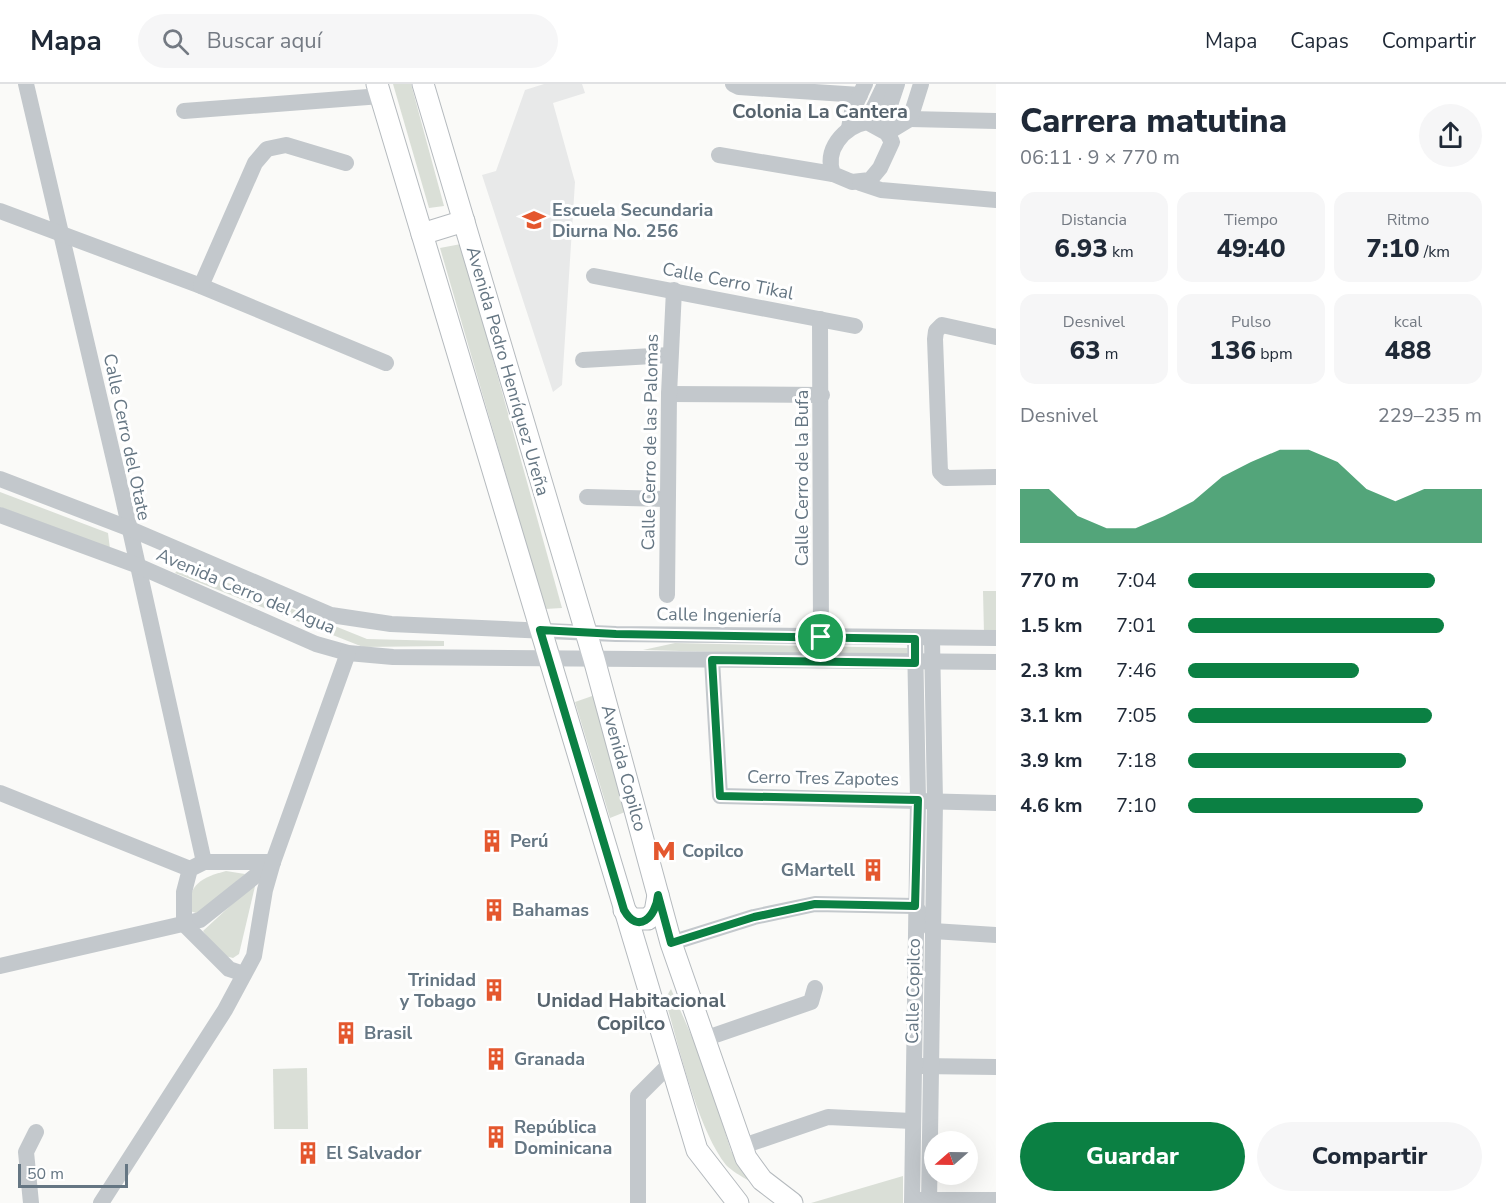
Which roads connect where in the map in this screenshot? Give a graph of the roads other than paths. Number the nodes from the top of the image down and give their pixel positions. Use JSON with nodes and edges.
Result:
{"nodes":[{"id":1,"x":26,"y":84,"type":"edge"},
{"id":2,"x":423,"y":84,"type":"edge"},
{"id":3,"x":733,"y":84,"type":"edge"},
{"id":4,"x":885,"y":84,"type":"edge"},
{"id":5,"x":897,"y":84,"type":"edge"},
{"id":6,"x":921,"y":84,"type":"edge"},
{"id":7,"x":862,"y":89,"type":"edge"},
{"id":8,"x":379,"y":90,"type":"edge"},
{"id":9,"x":184,"y":111,"type":"dead end"},
{"id":10,"x":996,"y":121,"type":"edge"},
{"id":11,"x":877,"y":126,"type":"junction"},
{"id":12,"x":719,"y":155,"type":"dead end"},
{"id":13,"x":831,"y":156,"type":"junction"},
{"id":14,"x":346,"y":163,"type":"dead end"},
{"id":15,"x":813,"y":170,"type":"junction"},
{"id":16,"x":833,"y":174,"type":"junction"},
{"id":17,"x":878,"y":182,"type":"junction"},
{"id":18,"x":996,"y":200,"type":"edge"},
{"id":19,"x":0,"y":211,"type":"edge"},
{"id":20,"x":464,"y":221,"type":"junction"},
{"id":21,"x":61,"y":233,"type":"junction"},
{"id":22,"x":422,"y":234,"type":"junction"},
{"id":23,"x":594,"y":276,"type":"dead end"},
{"id":24,"x":201,"y":286,"type":"junction"},
{"id":25,"x":674,"y":290,"type":"junction"},
{"id":26,"x":820,"y":319,"type":"junction"},
{"id":27,"x":855,"y":326,"type":"dead end"},
{"id":28,"x":996,"y":337,"type":"edge"},
{"id":29,"x":670,"y":355,"type":"junction"},
{"id":30,"x":583,"y":360,"type":"dead end"},
{"id":31,"x":386,"y":363,"type":"dead end"},
{"id":32,"x":669,"y":394,"type":"junction"},
{"id":33,"x":822,"y":395,"type":"junction"},
{"id":34,"x":996,"y":477,"type":"edge"},
{"id":35,"x":0,"y":479,"type":"edge"},
{"id":36,"x":587,"y":497,"type":"dead end"},
{"id":37,"x":667,"y":499,"type":"junction"},
{"id":38,"x":0,"y":515,"type":"edge"},
{"id":39,"x":128,"y":528,"type":"junction"},
{"id":40,"x":136,"y":565,"type":"junction"},
{"id":41,"x":667,"y":595,"type":"dead end"},
{"id":42,"x":540,"y":630,"type":"junction"},
{"id":43,"x":585,"y":633,"type":"junction"},
{"id":44,"x":639,"y":634,"type":"junction"},
{"id":45,"x":821,"y":637,"type":"junction"},
{"id":46,"x":996,"y":638,"type":"edge"},
{"id":47,"x":915,"y":639,"type":"junction"},
{"id":48,"x":932,"y":639,"type":"junction"},
{"id":49,"x":348,"y":653,"type":"junction"},
{"id":50,"x":548,"y":657,"type":"junction"},
{"id":51,"x":637,"y":658,"type":"junction"},
{"id":52,"x":594,"y":659,"type":"junction"},
{"id":53,"x":712,"y":660,"type":"junction"},
{"id":54,"x":996,"y":662,"type":"edge"},
{"id":55,"x":915,"y":663,"type":"junction"},
{"id":56,"x":933,"y":663,"type":"junction"},
{"id":57,"x":0,"y":793,"type":"edge"},
{"id":58,"x":926,"y":801,"type":"junction"},
{"id":59,"x":996,"y":803,"type":"edge"},
{"id":60,"x":273,"y":862,"type":"junction"},
{"id":61,"x":197,"y":866,"type":"junction"},
{"id":62,"x":658,"y":895,"type":"junction"},
{"id":63,"x":915,"y":906,"type":"junction"},
{"id":64,"x":624,"y":910,"type":"junction"},
{"id":65,"x":184,"y":924,"type":"junction"},
{"id":66,"x":933,"y":931,"type":"junction"},
{"id":67,"x":996,"y":935,"type":"edge"},
{"id":68,"x":671,"y":943,"type":"junction"},
{"id":69,"x":0,"y":966,"type":"edge"},
{"id":70,"x":244,"y":974,"type":"junction"},
{"id":71,"x":647,"y":983,"type":"junction"},
{"id":72,"x":815,"y":988,"type":"dead end"},
{"id":73,"x":691,"y":1004,"type":"junction"},
{"id":74,"x":704,"y":1039,"type":"junction"},
{"id":75,"x":670,"y":1064,"type":"junction"},
{"id":76,"x":914,"y":1065,"type":"junction"},
{"id":77,"x":931,"y":1067,"type":"junction"},
{"id":78,"x":996,"y":1067,"type":"edge"},
{"id":79,"x":912,"y":1121,"type":"junction"},
{"id":80,"x":36,"y":1132,"type":"dead end"},
{"id":81,"x":743,"y":1146,"type":"junction"},
{"id":82,"x":996,"y":1200,"type":"edge"},
{"id":83,"x":912,"y":1201,"type":"edge"},
{"id":84,"x":929,"y":1202,"type":"edge"},
{"id":85,"x":31,"y":1203,"type":"edge"},
{"id":86,"x":101,"y":1203,"type":"edge"},
{"id":87,"x":638,"y":1203,"type":"edge"},
{"id":88,"x":738,"y":1203,"type":"edge"},
{"id":89,"x":792,"y":1203,"type":"edge"}],
"edges":[{"from":1,"to":21,"type":"street","name":"Calle Cerro del Otate"},
{"from":2,"to":20,"type":"main road","name":"Avenida Pedro Henríquez Ureña"},
{"from":3,"to":7,"type":"street"},
{"from":4,"to":11,"type":"street"},
{"from":5,"to":11,"type":"street"},
{"from":6,"to":11,"type":"street"},
{"from":7,"to":11,"type":"street"},
{"from":8,"to":9,"type":"street"},
{"from":8,"to":22,"type":"main road"},
{"from":10,"to":11,"type":"street"},
{"from":11,"to":13,"type":"street"},
{"from":11,"to":17,"type":"street"},
{"from":12,"to":15,"type":"street"},
{"from":13,"to":15,"type":"street"},
{"from":13,"to":16,"type":"street"},
{"from":14,"to":24,"type":"street"},
{"from":15,"to":16,"type":"street"},
{"from":16,"to":17,"type":"street"},
{"from":17,"to":18,"type":"street"},
{"from":19,"to":21,"type":"street"},
{"from":20,"to":22,"type":"main road"},
{"from":20,"to":43,"type":"main road","name":"Avenida Pedro Henríquez Ureña"},
{"from":21,"to":24,"type":"street"},
{"from":21,"to":39,"type":"street","name":"Calle Cerro del Otate"},
{"from":22,"to":42,"type":"main road"},
{"from":23,"to":25,"type":"street","name":"Calle Cerro Tikal"},
{"from":24,"to":31,"type":"street"},
{"from":25,"to":26,"type":"street","name":"Calle Cerro Tikal"},
{"from":25,"to":29,"type":"street","name":"Calle Cerro de las Palomas"},
{"from":26,"to":27,"type":"street","name":"Calle Cerro Tikal"},
{"from":26,"to":33,"type":"street","name":"Calle Cerro de la Bufa"},
{"from":28,"to":34,"type":"street"},
{"from":29,"to":30,"type":"street"},
{"from":29,"to":32,"type":"street","name":"Calle Cerro de las Palomas"},
{"from":32,"to":33,"type":"street"},
{"from":32,"to":37,"type":"street","name":"Calle Cerro de las Palomas"},
{"from":33,"to":45,"type":"street","name":"Calle Cerro de la Bufa"},
{"from":35,"to":39,"type":"street","name":"Avenida Cerro del Agua"},
{"from":36,"to":37,"type":"street"},
{"from":37,"to":41,"type":"street","name":"Calle Cerro de las Palomas"},
{"from":38,"to":40,"type":"street","name":"Avenida Cerro del Agua"},
{"from":39,"to":40,"type":"street","name":"Calle Cerro del Otate"},
{"from":39,"to":42,"type":"street","name":"Avenida Cerro del Agua"},
{"from":40,"to":49,"type":"street","name":"Avenida Cerro del Agua"},
{"from":40,"to":61,"type":"street","name":"Calle Cerro del Otate"},
{"from":42,"to":43,"type":"street","name":"Avenida Cerro del Agua"},
{"from":42,"to":50,"type":"main road"},
{"from":43,"to":44,"type":"street","name":"Calle Ingeniería"},
{"from":43,"to":52,"type":"main road","name":"Avenida Pedro Henríquez Ureña"},
{"from":44,"to":45,"type":"street","name":"Calle Ingeniería"},
{"from":44,"to":51,"type":"street"},
{"from":45,"to":47,"type":"street","name":"Calle Ingeniería"},
{"from":46,"to":48,"type":"street","name":"Calle Ingeniería"},
{"from":47,"to":48,"type":"street","name":"Calle Ingeniería"},
{"from":47,"to":55,"type":"street","name":"Calle Copilco"},
{"from":48,"to":56,"type":"street","name":"Calle Copilco"},
{"from":49,"to":50,"type":"street","name":"Avenida Cerro del Agua"},
{"from":49,"to":60,"type":"street"},
{"from":50,"to":52,"type":"street","name":"Avenida Cerro del Agua"},
{"from":50,"to":64,"type":"main road"},
{"from":51,"to":52,"type":"street"},
{"from":51,"to":53,"type":"street"},
{"from":52,"to":62,"type":"main road","name":"Avenida Copilco"},
{"from":53,"to":55,"type":"street"},
{"from":53,"to":58,"type":"street","name":"Cerro Tres Zapotes"},
{"from":54,"to":56,"type":"street"},
{"from":55,"to":56,"type":"street"},
{"from":55,"to":58,"type":"street","name":"Calle Copilco"},
{"from":56,"to":58,"type":"street","name":"Calle Copilco"},
{"from":57,"to":61,"type":"street"},
{"from":58,"to":59,"type":"street"},
{"from":58,"to":63,"type":"street","name":"Calle Copilco"},
{"from":58,"to":66,"type":"street","name":"Calle Copilco"},
{"from":60,"to":61,"type":"street"},
{"from":60,"to":65,"type":"street"},
{"from":60,"to":70,"type":"street"},
{"from":61,"to":65,"type":"street","name":"Calle Cerro del Otate"},
{"from":62,"to":64,"type":"main road"},
{"from":62,"to":68,"type":"main road","name":"Avenida Copilco"},
{"from":63,"to":66,"type":"street"},
{"from":63,"to":68,"type":"street"},
{"from":63,"to":76,"type":"street","name":"Calle Copilco"},
{"from":64,"to":71,"type":"main road"},
{"from":65,"to":69,"type":"street"},
{"from":65,"to":70,"type":"street"},
{"from":66,"to":67,"type":"street"},
{"from":66,"to":77,"type":"street","name":"Calle Copilco"},
{"from":68,"to":73,"type":"main road","name":"Avenida Copilco"},
{"from":70,"to":86,"type":"street"},
{"from":71,"to":73,"type":"main road"},
{"from":71,"to":75,"type":"main road"},
{"from":72,"to":74,"type":"street"},
{"from":73,"to":74,"type":"main road","name":"Avenida Copilco"},
{"from":74,"to":81,"type":"main road","name":"Avenida Copilco"},
{"from":75,"to":87,"type":"street"},
{"from":75,"to":88,"type":"main road"},
{"from":76,"to":77,"type":"street"},
{"from":76,"to":79,"type":"street","name":"Calle Copilco"},
{"from":77,"to":78,"type":"street"},
{"from":77,"to":84,"type":"street","name":"Calle Copilco"},
{"from":79,"to":81,"type":"street"},
{"from":79,"to":83,"type":"street","name":"Calle Copilco"},
{"from":80,"to":85,"type":"street"},
{"from":81,"to":89,"type":"main road","name":"Avenida Copilco"},
{"from":82,"to":84,"type":"street"},
{"from":83,"to":84,"type":"street"}]}
